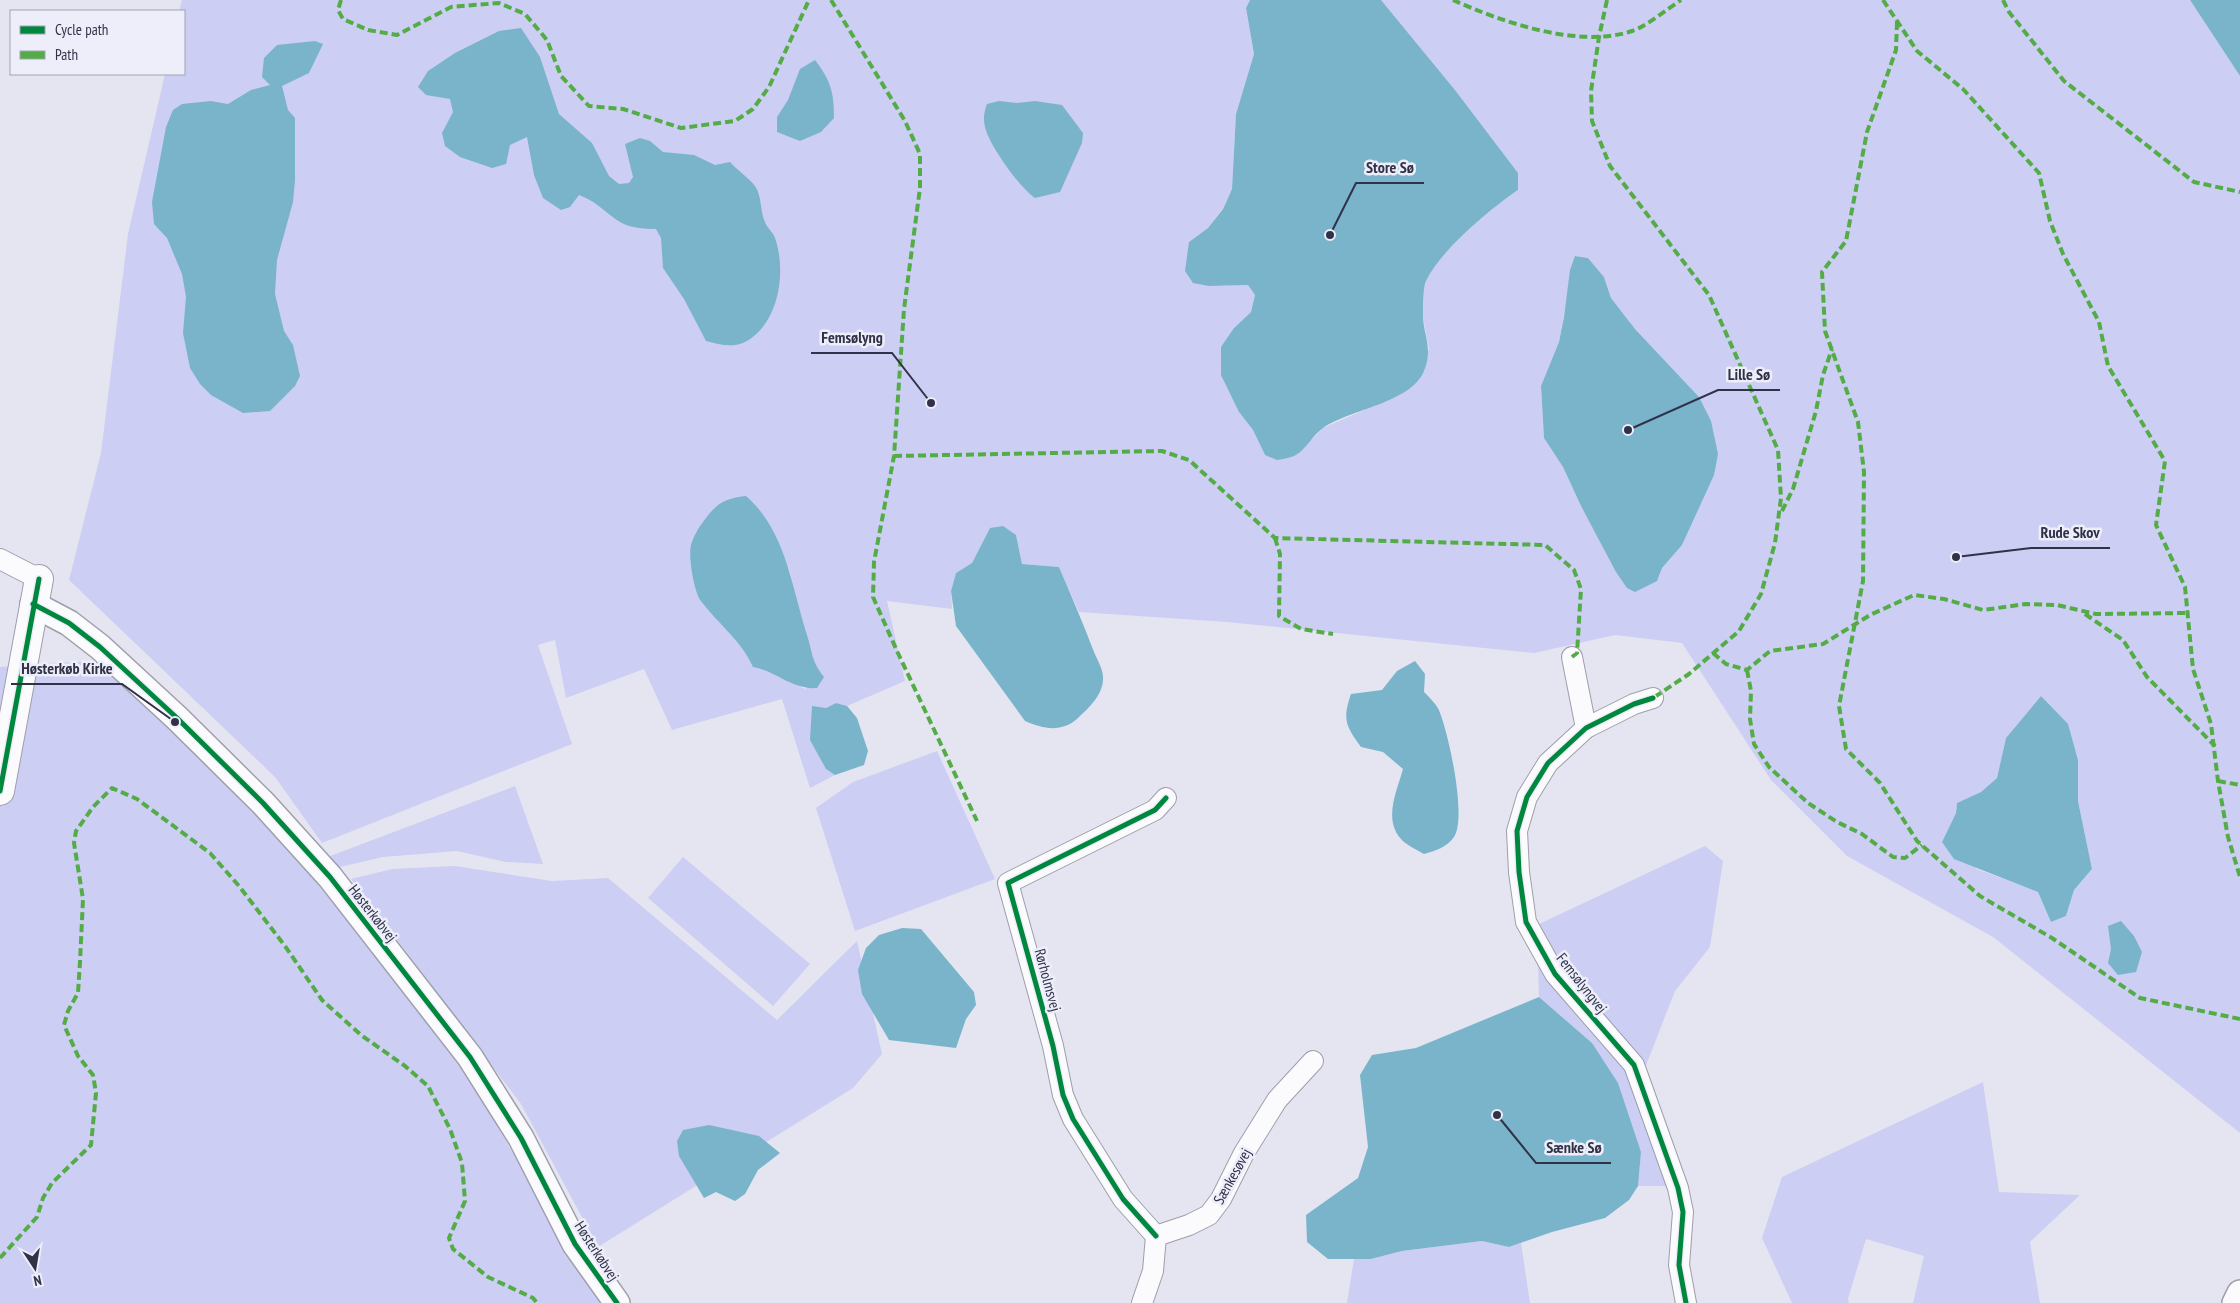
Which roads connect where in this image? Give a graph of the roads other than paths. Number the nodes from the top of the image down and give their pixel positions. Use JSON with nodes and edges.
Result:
{"nodes":[{"id":1,"x":0,"y":559,"type":"edge"},
{"id":2,"x":36,"y":592,"type":"junction"},
{"id":3,"x":1572,"y":657,"type":"dead end"},
{"id":4,"x":1653,"y":698,"type":"dead end"},
{"id":5,"x":1586,"y":728,"type":"junction"},
{"id":6,"x":0,"y":790,"type":"edge"},
{"id":7,"x":1166,"y":798,"type":"dead end"},
{"id":8,"x":1312,"y":1061,"type":"dead end"},
{"id":9,"x":1156,"y":1236,"type":"junction"},
{"id":10,"x":2240,"y":1293,"type":"edge"},
{"id":11,"x":616,"y":1303,"type":"edge"},
{"id":12,"x":1142,"y":1303,"type":"edge"},
{"id":13,"x":1686,"y":1303,"type":"edge"},
{"id":14,"x":2235,"y":1303,"type":"edge"}],
"edges":[{"from":1,"to":2,"type":"street"},
{"from":2,"to":6,"type":"main road"},
{"from":2,"to":11,"type":"street","name":"Høsterkøbvej"},
{"from":3,"to":5,"type":"street"},
{"from":4,"to":5,"type":"street","name":"Femsølyngvej"},
{"from":5,"to":13,"type":"street","name":"Femsølyngvej"},
{"from":7,"to":9,"type":"street","name":"Rørholmsvej"},
{"from":8,"to":9,"type":"street","name":"Sænkesøvej"},
{"from":9,"to":12,"type":"street"},
{"from":10,"to":14,"type":"street"}]}
